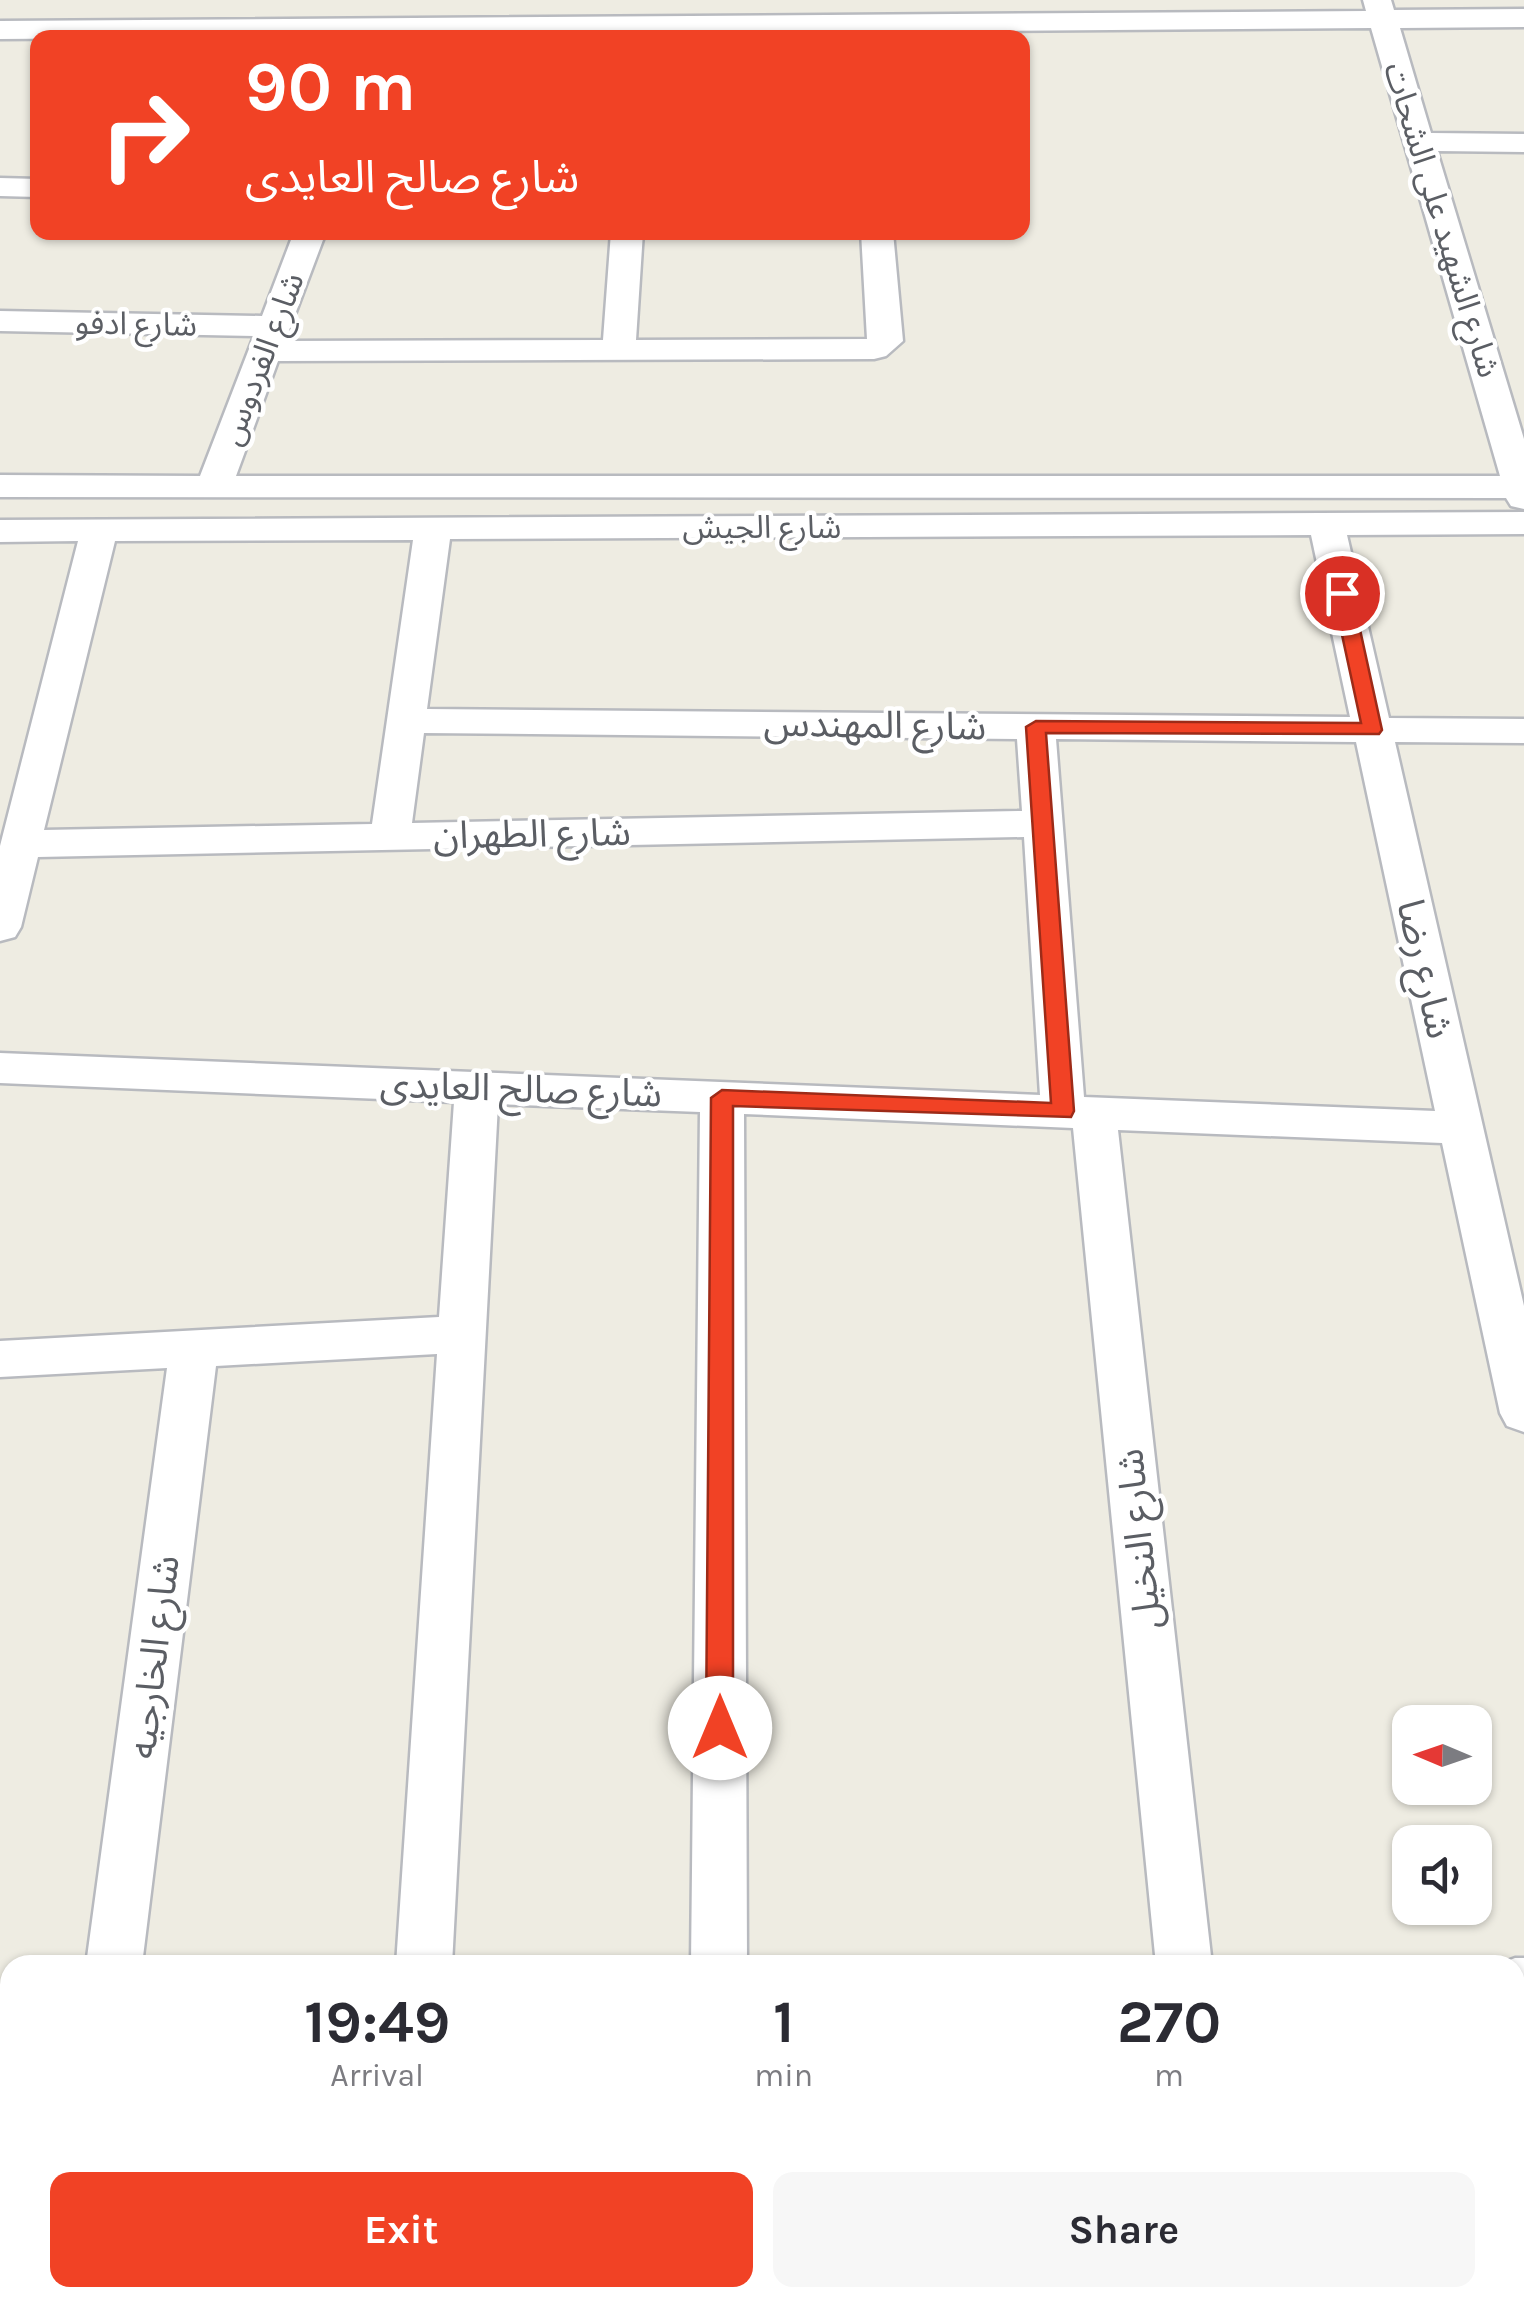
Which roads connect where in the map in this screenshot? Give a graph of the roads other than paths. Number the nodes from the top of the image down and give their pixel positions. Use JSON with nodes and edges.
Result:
{"nodes":[{"id":1,"x":1379,"y":10,"type":"edge"},
{"id":2,"x":1014,"y":12,"type":"edge"},
{"id":3,"x":272,"y":14,"type":"edge"},
{"id":4,"x":1524,"y":18,"type":"edge"},
{"id":5,"x":0,"y":30,"type":"edge"},
{"id":6,"x":353,"y":30,"type":"edge"},
{"id":7,"x":875,"y":30,"type":"edge"},
{"id":8,"x":1419,"y":142,"type":"junction"},
{"id":9,"x":1524,"y":143,"type":"edge"},
{"id":10,"x":0,"y":187,"type":"edge"},
{"id":11,"x":30,"y":188,"type":"edge"},
{"id":12,"x":307,"y":240,"type":"edge"},
{"id":13,"x":627,"y":240,"type":"edge"},
{"id":14,"x":878,"y":240,"type":"edge"},
{"id":15,"x":0,"y":321,"type":"edge"},
{"id":16,"x":269,"y":338,"type":"junction"},
{"id":17,"x":619,"y":350,"type":"junction"},
{"id":18,"x":284,"y":485,"type":"junction"},
{"id":19,"x":0,"y":486,"type":"edge"},
{"id":20,"x":214,"y":486,"type":"junction"},
{"id":21,"x":1523,"y":490,"type":"edge"},
{"id":22,"x":1524,"y":523,"type":"edge"},
{"id":23,"x":1327,"y":524,"type":"junction"},
{"id":24,"x":432,"y":529,"type":"junction"},
{"id":25,"x":100,"y":530,"type":"junction"},
{"id":26,"x":276,"y":530,"type":"junction"},
{"id":27,"x":0,"y":531,"type":"edge"},
{"id":28,"x":406,"y":721,"type":"junction"},
{"id":29,"x":1036,"y":727,"type":"junction"},
{"id":30,"x":1372,"y":730,"type":"junction"},
{"id":31,"x":1524,"y":731,"type":"edge"},
{"id":32,"x":1043,"y":824,"type":"junction"},
{"id":33,"x":390,"y":836,"type":"junction"},
{"id":34,"x":21,"y":844,"type":"junction"},
{"id":35,"x":0,"y":927,"type":"edge"},
{"id":36,"x":0,"y":1068,"type":"edge"},
{"id":37,"x":477,"y":1088,"type":"junction"},
{"id":38,"x":722,"y":1098,"type":"junction"},
{"id":39,"x":1078,"y":1112,"type":"junction"},
{"id":40,"x":1461,"y":1128,"type":"junction"},
{"id":41,"x":465,"y":1334,"type":"junction"},
{"id":42,"x":194,"y":1349,"type":"junction"},
{"id":43,"x":0,"y":1359,"type":"edge"},
{"id":44,"x":1524,"y":1413,"type":"edge"},
{"id":45,"x":115,"y":1955,"type":"edge"},
{"id":46,"x":425,"y":1955,"type":"edge"},
{"id":47,"x":719,"y":1955,"type":"edge"},
{"id":48,"x":1183,"y":1955,"type":"edge"}],
"edges":[{"from":1,"to":2,"type":"street"},
{"from":1,"to":4,"type":"street"},
{"from":1,"to":8,"type":"street","name":"شارع الشهيد على الشحات"},
{"from":2,"to":7,"type":"street"},
{"from":3,"to":5,"type":"street"},
{"from":3,"to":6,"type":"street"},
{"from":8,"to":9,"type":"street"},
{"from":8,"to":21,"type":"street","name":"شارع الشهيد على الشحات"},
{"from":10,"to":11,"type":"street"},
{"from":12,"to":16,"type":"street","name":"شارع الفردوس"},
{"from":13,"to":17,"type":"street"},
{"from":14,"to":17,"type":"street","name":"شارع ادفو"},
{"from":15,"to":16,"type":"street","name":"شارع ادفو"},
{"from":16,"to":17,"type":"street","name":"شارع ادفو"},
{"from":16,"to":20,"type":"street","name":"شارع الفردوس"},
{"from":18,"to":20,"type":"street","name":"شارع الجيش"},
{"from":18,"to":21,"type":"street","name":"شارع الجيش"},
{"from":18,"to":26,"type":"street"},
{"from":19,"to":20,"type":"street","name":"شارع الجيش"},
{"from":22,"to":23,"type":"street","name":"شارع الجيش"},
{"from":23,"to":24,"type":"street","name":"شارع الجيش"},
{"from":23,"to":30,"type":"street","name":"شارع رضا"},
{"from":24,"to":26,"type":"street","name":"شارع الجيش"},
{"from":24,"to":28,"type":"street"},
{"from":25,"to":26,"type":"street","name":"شارع الجيش"},
{"from":25,"to":27,"type":"street","name":"شارع الجيش"},
{"from":25,"to":34,"type":"street"},
{"from":28,"to":29,"type":"street","name":"شارع المهندس"},
{"from":28,"to":33,"type":"street"},
{"from":29,"to":30,"type":"street","name":"شارع المهندس"},
{"from":29,"to":32,"type":"street","name":"شارع النخيل"},
{"from":30,"to":31,"type":"street","name":"شارع المهندس"},
{"from":30,"to":40,"type":"street","name":"شارع رضا"},
{"from":32,"to":33,"type":"street","name":"شارع الطهران"},
{"from":32,"to":39,"type":"street","name":"شارع النخيل"},
{"from":33,"to":34,"type":"street","name":"شارع الطهران"},
{"from":34,"to":35,"type":"street"},
{"from":36,"to":37,"type":"street","name":"شارع صالح العايدى"},
{"from":37,"to":38,"type":"street","name":"شارع صالح العايدى"},
{"from":37,"to":41,"type":"street"},
{"from":38,"to":39,"type":"street","name":"شارع صالح العايدى"},
{"from":38,"to":47,"type":"street"},
{"from":39,"to":40,"type":"street","name":"شارع صالح العايدى"},
{"from":39,"to":48,"type":"street","name":"شارع النخيل"},
{"from":40,"to":44,"type":"street","name":"شارع رضا"},
{"from":41,"to":42,"type":"street"},
{"from":41,"to":46,"type":"street"},
{"from":42,"to":43,"type":"street"},
{"from":42,"to":45,"type":"street","name":"شارع الخارجيه"}]}
